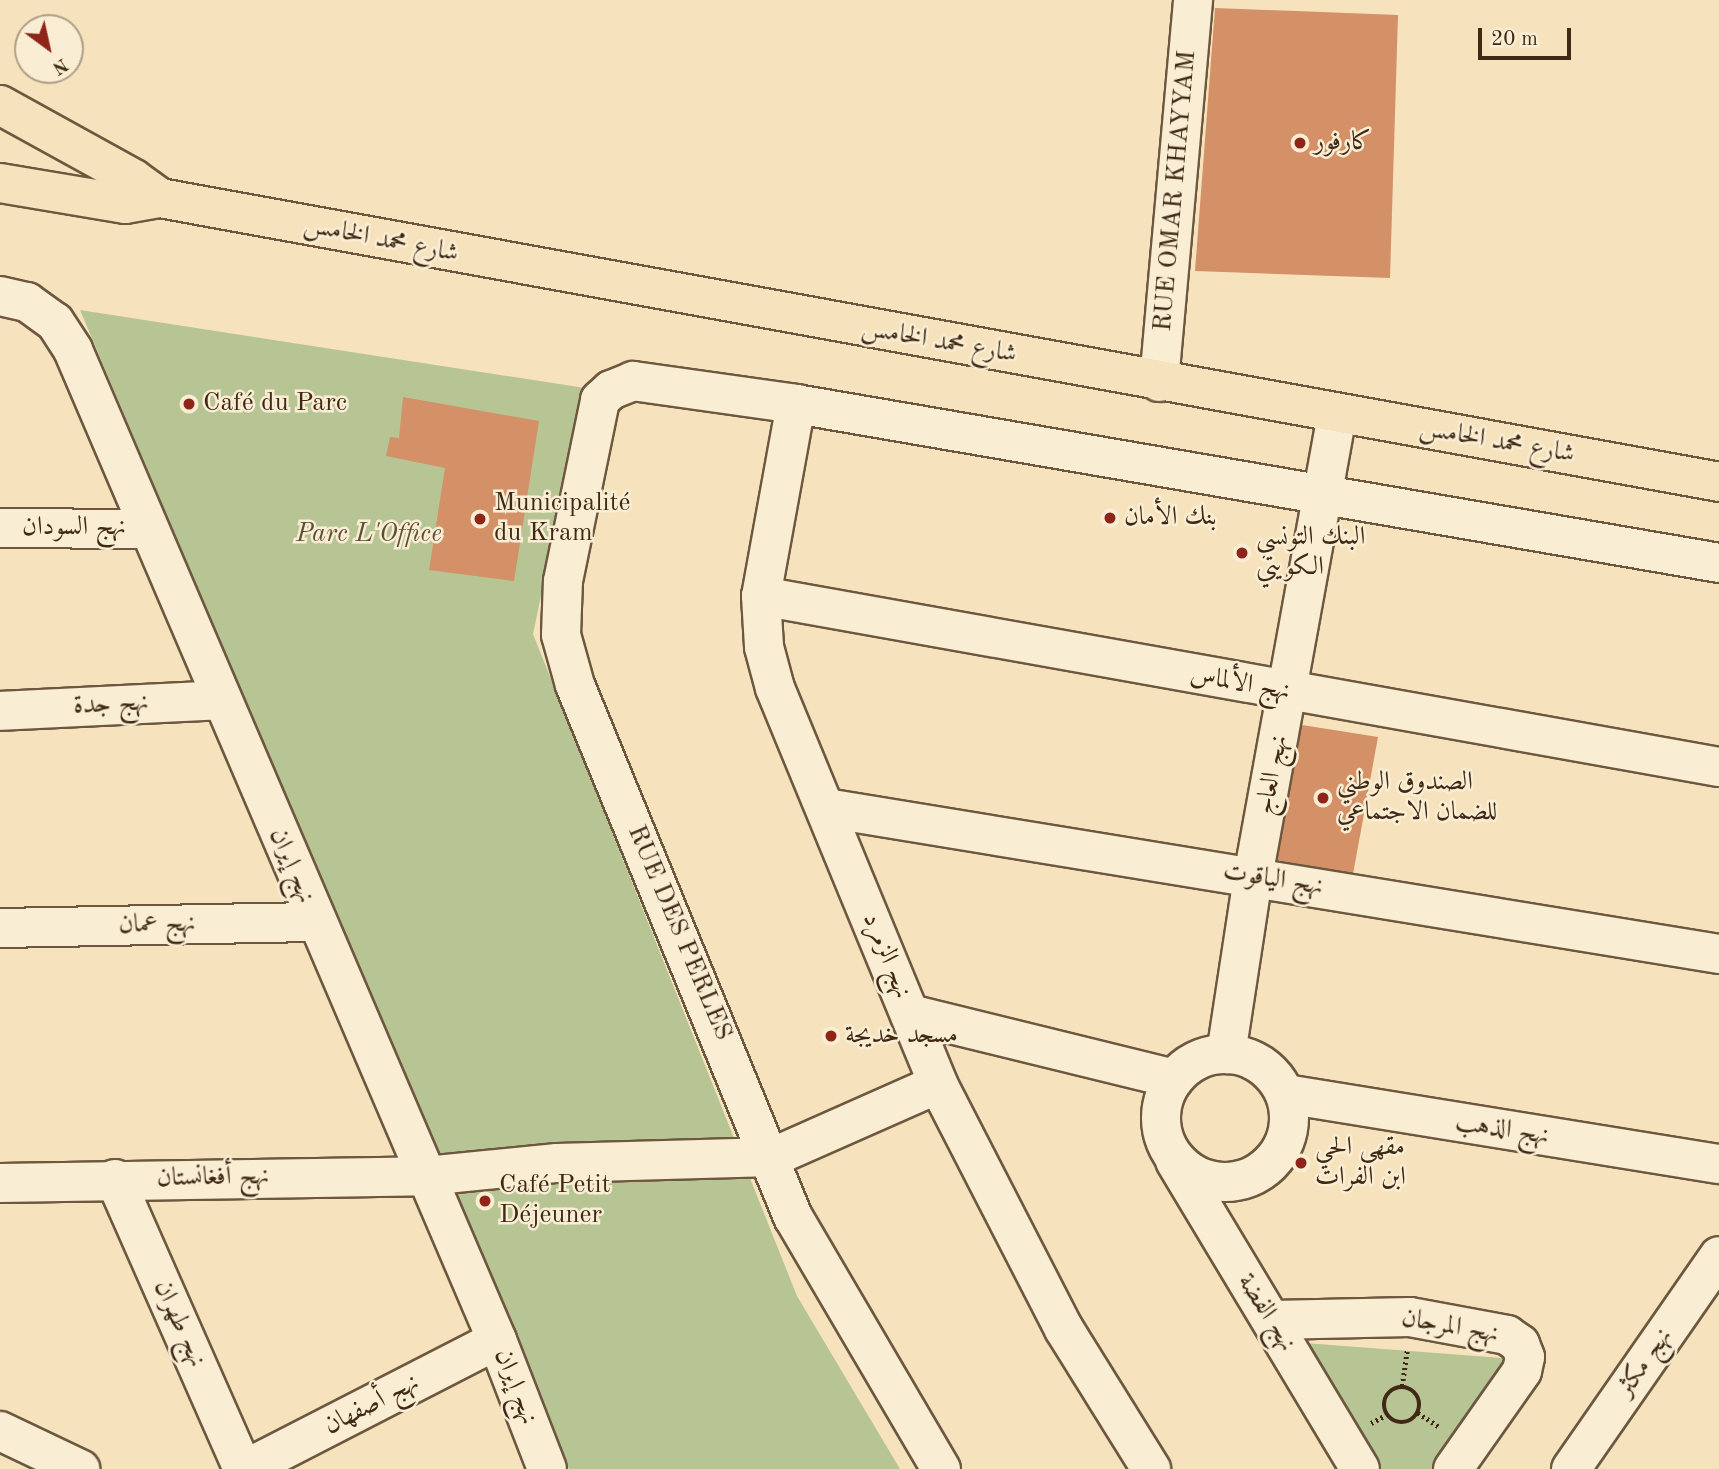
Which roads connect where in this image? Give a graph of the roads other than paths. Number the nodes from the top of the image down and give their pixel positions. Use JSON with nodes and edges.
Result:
{"nodes":[{"id":1,"x":1193,"y":0,"type":"edge"},
{"id":2,"x":0,"y":105,"type":"edge"},
{"id":3,"x":0,"y":183,"type":"edge"},
{"id":4,"x":160,"y":198,"type":"junction"},
{"id":5,"x":0,"y":296,"type":"edge"},
{"id":6,"x":1159,"y":382,"type":"junction"},
{"id":7,"x":796,"y":404,"type":"junction"},
{"id":8,"x":1337,"y":415,"type":"junction"},
{"id":9,"x":1719,"y":482,"type":"edge"},
{"id":10,"x":1323,"y":496,"type":"junction"},
{"id":11,"x":0,"y":528,"type":"edge"},
{"id":12,"x":148,"y":528,"type":"junction"},
{"id":13,"x":1719,"y":563,"type":"edge"},
{"id":14,"x":761,"y":596,"type":"junction"},
{"id":15,"x":1288,"y":694,"type":"junction"},
{"id":16,"x":221,"y":700,"type":"junction"},
{"id":17,"x":0,"y":710,"type":"edge"},
{"id":18,"x":1719,"y":767,"type":"edge"},
{"id":19,"x":826,"y":808,"type":"junction"},
{"id":20,"x":1253,"y":877,"type":"junction"},
{"id":21,"x":315,"y":922,"type":"junction"},
{"id":22,"x":0,"y":928,"type":"edge"},
{"id":23,"x":1719,"y":954,"type":"edge"},
{"id":24,"x":910,"y":1014,"type":"junction"},
{"id":25,"x":1226,"y":1054,"type":"junction"},
{"id":26,"x":1174,"y":1079,"type":"junction"},
{"id":27,"x":938,"y":1084,"type":"junction"},
{"id":28,"x":1286,"y":1094,"type":"junction"},
{"id":29,"x":773,"y":1157,"type":"junction"},
{"id":30,"x":1172,"y":1157,"type":"junction"},
{"id":31,"x":1719,"y":1164,"type":"edge"},
{"id":32,"x":426,"y":1176,"type":"junction"},
{"id":33,"x":115,"y":1179,"type":"junction"},
{"id":34,"x":0,"y":1183,"type":"edge"},
{"id":35,"x":1719,"y":1256,"type":"edge"},
{"id":36,"x":1272,"y":1320,"type":"junction"},
{"id":37,"x":497,"y":1340,"type":"junction"},
{"id":38,"x":0,"y":1431,"type":"edge"},
{"id":39,"x":80,"y":1469,"type":"edge"},
{"id":40,"x":244,"y":1469,"type":"edge"},
{"id":41,"x":547,"y":1469,"type":"edge"},
{"id":42,"x":941,"y":1469,"type":"edge"},
{"id":43,"x":1150,"y":1469,"type":"edge"},
{"id":44,"x":1360,"y":1469,"type":"edge"},
{"id":45,"x":1453,"y":1469,"type":"edge"},
{"id":46,"x":1571,"y":1469,"type":"edge"}],
"edges":[{"from":1,"to":6,"type":"street","name":"RUE OMAR KHAYYAM"},
{"from":2,"to":4,"type":"main road","name":"شارع محمد الخامس"},
{"from":3,"to":4,"type":"main road","name":"شارع محمد الخامس"},
{"from":4,"to":6,"type":"main road","name":"شارع محمد الخامس"},
{"from":5,"to":12,"type":"street","name":"نهج إيران"},
{"from":6,"to":8,"type":"main road","name":"شارع محمد الخامس"},
{"from":7,"to":10,"type":"street"},
{"from":7,"to":14,"type":"street","name":"نهج الزمرد"},
{"from":7,"to":29,"type":"street","name":"RUE DES PERLES"},
{"from":8,"to":9,"type":"main road","name":"شارع محمد الخامس"},
{"from":8,"to":10,"type":"street","name":"نهج العاج"},
{"from":10,"to":13,"type":"street"},
{"from":10,"to":15,"type":"street","name":"نهج العاج"},
{"from":11,"to":12,"type":"street","name":"نهج السودان"},
{"from":12,"to":16,"type":"street","name":"نهج إيران"},
{"from":14,"to":15,"type":"street","name":"نهج الألماس"},
{"from":14,"to":19,"type":"street","name":"نهج الزمرد"},
{"from":15,"to":18,"type":"street","name":"نهج الألماس"},
{"from":15,"to":20,"type":"street","name":"نهج العاج"},
{"from":16,"to":17,"type":"street","name":"نهج جدة"},
{"from":16,"to":21,"type":"street","name":"نهج إيران"},
{"from":19,"to":20,"type":"street","name":"نهج الياقوت"},
{"from":19,"to":24,"type":"street","name":"نهج الزمرد"},
{"from":20,"to":23,"type":"street","name":"نهج الياقوت"},
{"from":20,"to":25,"type":"street","name":"نهج العاج"},
{"from":21,"to":22,"type":"street","name":"نهج عمان"},
{"from":21,"to":32,"type":"street","name":"نهج إيران"},
{"from":24,"to":26,"type":"street"},
{"from":24,"to":27,"type":"street","name":"نهج الزمرد"},
{"from":25,"to":26,"type":"street"},
{"from":25,"to":28,"type":"street"},
{"from":26,"to":30,"type":"street"},
{"from":27,"to":29,"type":"street"},
{"from":27,"to":43,"type":"street","name":"نهج الزمرد"},
{"from":28,"to":30,"type":"street"},
{"from":28,"to":31,"type":"street","name":"نهج الذهب"},
{"from":29,"to":32,"type":"street","name":"نهج أفغانستان"},
{"from":29,"to":42,"type":"street","name":"RUE DES PERLES"},
{"from":30,"to":36,"type":"street","name":"نهج الفضة"},
{"from":32,"to":33,"type":"street","name":"نهج أفغانستان"},
{"from":32,"to":37,"type":"street","name":"نهج إيران"},
{"from":33,"to":34,"type":"street","name":"نهج أفغانستان"},
{"from":33,"to":40,"type":"street","name":"نهج طهران"},
{"from":35,"to":46,"type":"street","name":"نهج مكثر"},
{"from":36,"to":44,"type":"street","name":"نهج الفضة"},
{"from":36,"to":45,"type":"street","name":"نهج المرجان"},
{"from":37,"to":40,"type":"street","name":"نهج أصفهان"},
{"from":37,"to":41,"type":"street","name":"نهج إيران"},
{"from":38,"to":39,"type":"street"}]}
